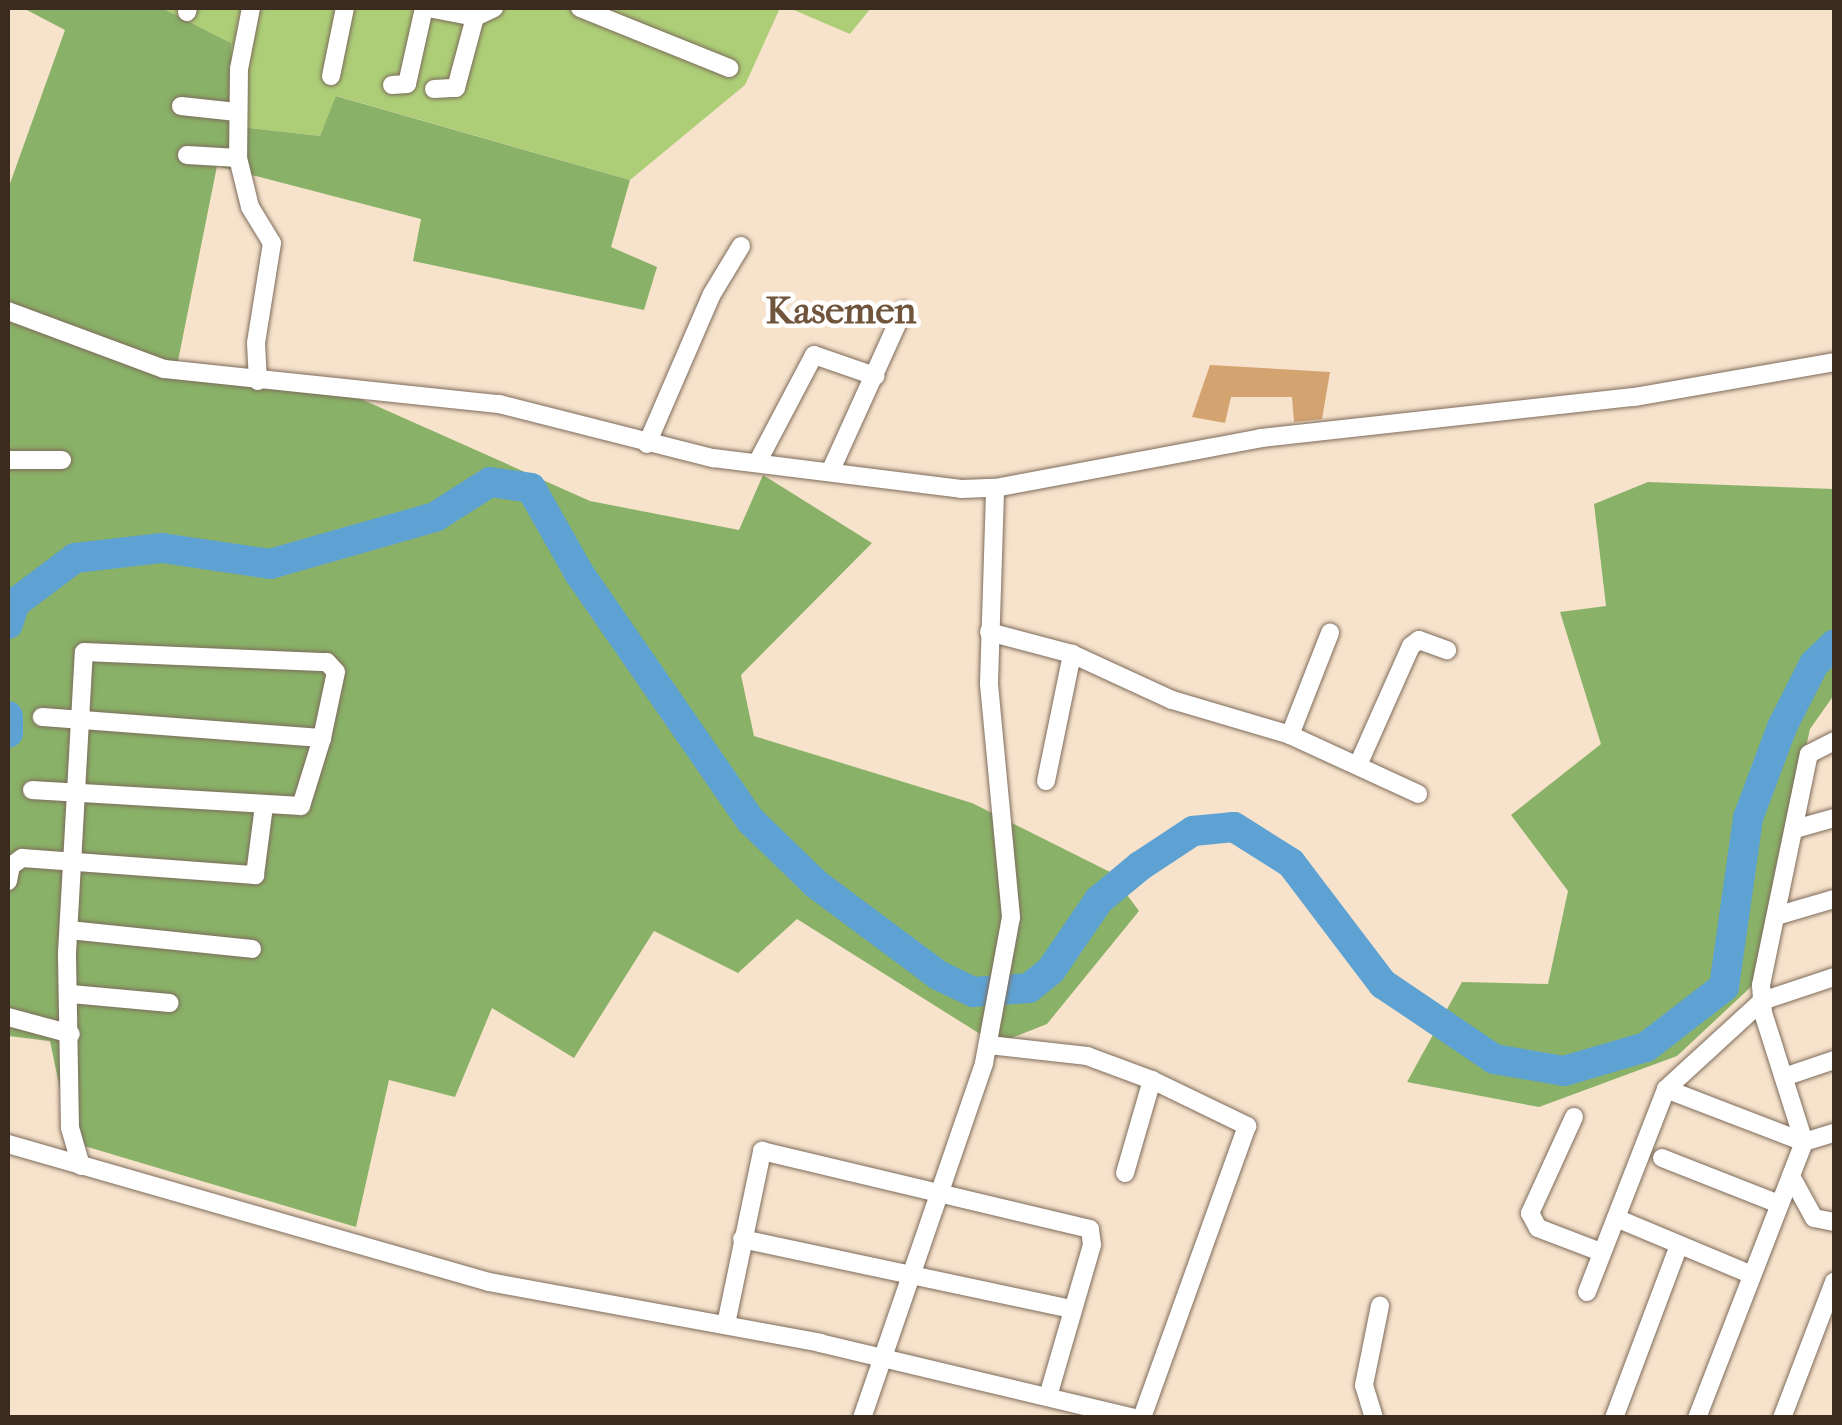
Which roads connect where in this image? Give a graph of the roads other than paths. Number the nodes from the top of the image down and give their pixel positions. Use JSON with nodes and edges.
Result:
{"nodes":[{"id":1,"x":251,"y":8,"type":"edge"},
{"id":2,"x":345,"y":8,"type":"edge"},
{"id":3,"x":426,"y":8,"type":"edge"},
{"id":4,"x":494,"y":8,"type":"edge"},
{"id":5,"x":580,"y":8,"type":"edge"},
{"id":6,"x":475,"y":17,"type":"junction"},
{"id":7,"x":730,"y":68,"type":"dead end"},
{"id":8,"x":331,"y":76,"type":"dead end"},
{"id":9,"x":392,"y":85,"type":"dead end"},
{"id":10,"x":434,"y":89,"type":"dead end"},
{"id":11,"x":181,"y":106,"type":"dead end"},
{"id":12,"x":237,"y":112,"type":"junction"},
{"id":13,"x":187,"y":154,"type":"dead end"},
{"id":14,"x":238,"y":158,"type":"junction"},
{"id":15,"x":741,"y":246,"type":"dead end"},
{"id":16,"x":903,"y":310,"type":"dead end"},
{"id":17,"x":8,"y":311,"type":"edge"},
{"id":18,"x":1834,"y":362,"type":"edge"},
{"id":19,"x":875,"y":376,"type":"junction"},
{"id":20,"x":258,"y":381,"type":"junction"},
{"id":21,"x":647,"y":444,"type":"junction"},
{"id":22,"x":8,"y":460,"type":"edge"},
{"id":23,"x":62,"y":460,"type":"dead end"},
{"id":24,"x":757,"y":463,"type":"junction"},
{"id":25,"x":830,"y":472,"type":"junction"},
{"id":26,"x":995,"y":488,"type":"junction"},
{"id":27,"x":989,"y":632,"type":"junction"},
{"id":28,"x":1330,"y":633,"type":"dead end"},
{"id":29,"x":1446,"y":650,"type":"dead end"},
{"id":30,"x":1072,"y":654,"type":"junction"},
{"id":31,"x":42,"y":716,"type":"dead end"},
{"id":32,"x":82,"y":722,"type":"junction"},
{"id":33,"x":1290,"y":734,"type":"junction"},
{"id":34,"x":322,"y":738,"type":"junction"},
{"id":35,"x":1834,"y":741,"type":"edge"},
{"id":36,"x":1358,"y":765,"type":"junction"},
{"id":37,"x":1046,"y":781,"type":"dead end"},
{"id":38,"x":32,"y":790,"type":"dead end"},
{"id":39,"x":78,"y":793,"type":"junction"},
{"id":40,"x":1418,"y":794,"type":"dead end"},
{"id":41,"x":264,"y":806,"type":"junction"},
{"id":42,"x":1834,"y":818,"type":"edge"},
{"id":43,"x":1795,"y":829,"type":"junction"},
{"id":44,"x":76,"y":863,"type":"junction"},
{"id":45,"x":8,"y":881,"type":"edge"},
{"id":46,"x":1834,"y":899,"type":"edge"},
{"id":47,"x":1776,"y":916,"type":"junction"},
{"id":48,"x":68,"y":930,"type":"junction"},
{"id":49,"x":252,"y":949,"type":"dead end"},
{"id":50,"x":1834,"y":977,"type":"edge"},
{"id":51,"x":71,"y":994,"type":"junction"},
{"id":52,"x":1762,"y":1002,"type":"junction"},
{"id":53,"x":170,"y":1003,"type":"dead end"},
{"id":54,"x":8,"y":1017,"type":"edge"},
{"id":55,"x":71,"y":1034,"type":"junction"},
{"id":56,"x":990,"y":1040,"type":"junction"},
{"id":57,"x":1834,"y":1060,"type":"edge"},
{"id":58,"x":1784,"y":1077,"type":"junction"},
{"id":59,"x":1152,"y":1080,"type":"junction"},
{"id":60,"x":1666,"y":1090,"type":"junction"},
{"id":61,"x":1574,"y":1117,"type":"dead end"},
{"id":62,"x":1834,"y":1133,"type":"edge"},
{"id":63,"x":1804,"y":1142,"type":"junction"},
{"id":64,"x":8,"y":1144,"type":"edge"},
{"id":65,"x":1662,"y":1158,"type":"dead end"},
{"id":66,"x":81,"y":1166,"type":"junction"},
{"id":67,"x":1125,"y":1173,"type":"dead end"},
{"id":68,"x":1791,"y":1176,"type":"junction"},
{"id":69,"x":944,"y":1191,"type":"junction"},
{"id":70,"x":1779,"y":1204,"type":"junction"},
{"id":71,"x":1616,"y":1218,"type":"junction"},
{"id":72,"x":1834,"y":1222,"type":"edge"},
{"id":73,"x":742,"y":1238,"type":"junction"},
{"id":74,"x":1679,"y":1245,"type":"junction"},
{"id":75,"x":1598,"y":1251,"type":"junction"},
{"id":76,"x":911,"y":1273,"type":"junction"},
{"id":77,"x":1752,"y":1275,"type":"junction"},
{"id":78,"x":1834,"y":1282,"type":"edge"},
{"id":79,"x":1587,"y":1292,"type":"dead end"},
{"id":80,"x":1380,"y":1306,"type":"dead end"},
{"id":81,"x":1071,"y":1309,"type":"junction"},
{"id":82,"x":726,"y":1324,"type":"junction"},
{"id":83,"x":884,"y":1357,"type":"junction"},
{"id":84,"x":1049,"y":1392,"type":"junction"},
{"id":85,"x":862,"y":1418,"type":"edge"},
{"id":86,"x":1134,"y":1418,"type":"edge"},
{"id":87,"x":1142,"y":1418,"type":"edge"},
{"id":88,"x":1374,"y":1418,"type":"edge"},
{"id":89,"x":1614,"y":1418,"type":"edge"},
{"id":90,"x":1696,"y":1418,"type":"edge"},
{"id":91,"x":1782,"y":1418,"type":"edge"}],
"edges":[{"from":1,"to":12,"type":"street"},
{"from":2,"to":8,"type":"street"},
{"from":3,"to":6,"type":"street"},
{"from":3,"to":9,"type":"street"},
{"from":4,"to":6,"type":"street"},
{"from":5,"to":7,"type":"street"},
{"from":6,"to":10,"type":"street"},
{"from":11,"to":12,"type":"street"},
{"from":12,"to":14,"type":"street"},
{"from":13,"to":14,"type":"street"},
{"from":14,"to":20,"type":"street"},
{"from":15,"to":21,"type":"street"},
{"from":16,"to":19,"type":"street"},
{"from":17,"to":20,"type":"street"},
{"from":18,"to":26,"type":"street"},
{"from":19,"to":24,"type":"street"},
{"from":19,"to":25,"type":"street"},
{"from":20,"to":21,"type":"street"},
{"from":21,"to":24,"type":"street"},
{"from":22,"to":23,"type":"street"},
{"from":24,"to":25,"type":"street"},
{"from":25,"to":26,"type":"street"},
{"from":26,"to":27,"type":"street"},
{"from":27,"to":30,"type":"street"},
{"from":27,"to":56,"type":"street"},
{"from":28,"to":33,"type":"street"},
{"from":29,"to":36,"type":"street"},
{"from":30,"to":33,"type":"street"},
{"from":30,"to":37,"type":"street"},
{"from":31,"to":32,"type":"street"},
{"from":32,"to":34,"type":"street"},
{"from":32,"to":34,"type":"street"},
{"from":32,"to":39,"type":"street"},
{"from":33,"to":36,"type":"street"},
{"from":34,"to":41,"type":"street"},
{"from":35,"to":43,"type":"street"},
{"from":36,"to":40,"type":"street"},
{"from":38,"to":39,"type":"street"},
{"from":39,"to":41,"type":"street"},
{"from":39,"to":44,"type":"street"},
{"from":41,"to":44,"type":"street"},
{"from":42,"to":43,"type":"street"},
{"from":43,"to":47,"type":"street"},
{"from":44,"to":45,"type":"street"},
{"from":44,"to":48,"type":"street"},
{"from":46,"to":47,"type":"street"},
{"from":47,"to":52,"type":"street"},
{"from":48,"to":49,"type":"street"},
{"from":48,"to":51,"type":"street"},
{"from":50,"to":52,"type":"street"},
{"from":51,"to":53,"type":"street"},
{"from":51,"to":55,"type":"street"},
{"from":52,"to":58,"type":"street"},
{"from":52,"to":60,"type":"street"},
{"from":54,"to":55,"type":"street"},
{"from":55,"to":66,"type":"street"},
{"from":56,"to":59,"type":"street"},
{"from":56,"to":69,"type":"street"},
{"from":57,"to":58,"type":"street"},
{"from":58,"to":63,"type":"street"},
{"from":59,"to":67,"type":"street"},
{"from":59,"to":87,"type":"street"},
{"from":60,"to":63,"type":"street"},
{"from":60,"to":71,"type":"street"},
{"from":61,"to":75,"type":"street"},
{"from":62,"to":63,"type":"street"},
{"from":63,"to":68,"type":"street"},
{"from":64,"to":66,"type":"street"},
{"from":65,"to":70,"type":"street"},
{"from":66,"to":82,"type":"street"},
{"from":68,"to":70,"type":"street"},
{"from":68,"to":72,"type":"street"},
{"from":69,"to":73,"type":"street"},
{"from":69,"to":76,"type":"street"},
{"from":69,"to":81,"type":"street"},
{"from":70,"to":77,"type":"street"},
{"from":71,"to":74,"type":"street"},
{"from":71,"to":75,"type":"street"},
{"from":73,"to":76,"type":"street"},
{"from":73,"to":82,"type":"street"},
{"from":74,"to":77,"type":"street"},
{"from":74,"to":89,"type":"street"},
{"from":75,"to":79,"type":"street"},
{"from":76,"to":81,"type":"street"},
{"from":76,"to":83,"type":"street"},
{"from":77,"to":90,"type":"street"},
{"from":78,"to":91,"type":"street"},
{"from":80,"to":88,"type":"street"},
{"from":81,"to":84,"type":"street"},
{"from":82,"to":83,"type":"street"},
{"from":83,"to":84,"type":"street"},
{"from":83,"to":85,"type":"street"},
{"from":84,"to":86,"type":"street"}]}
